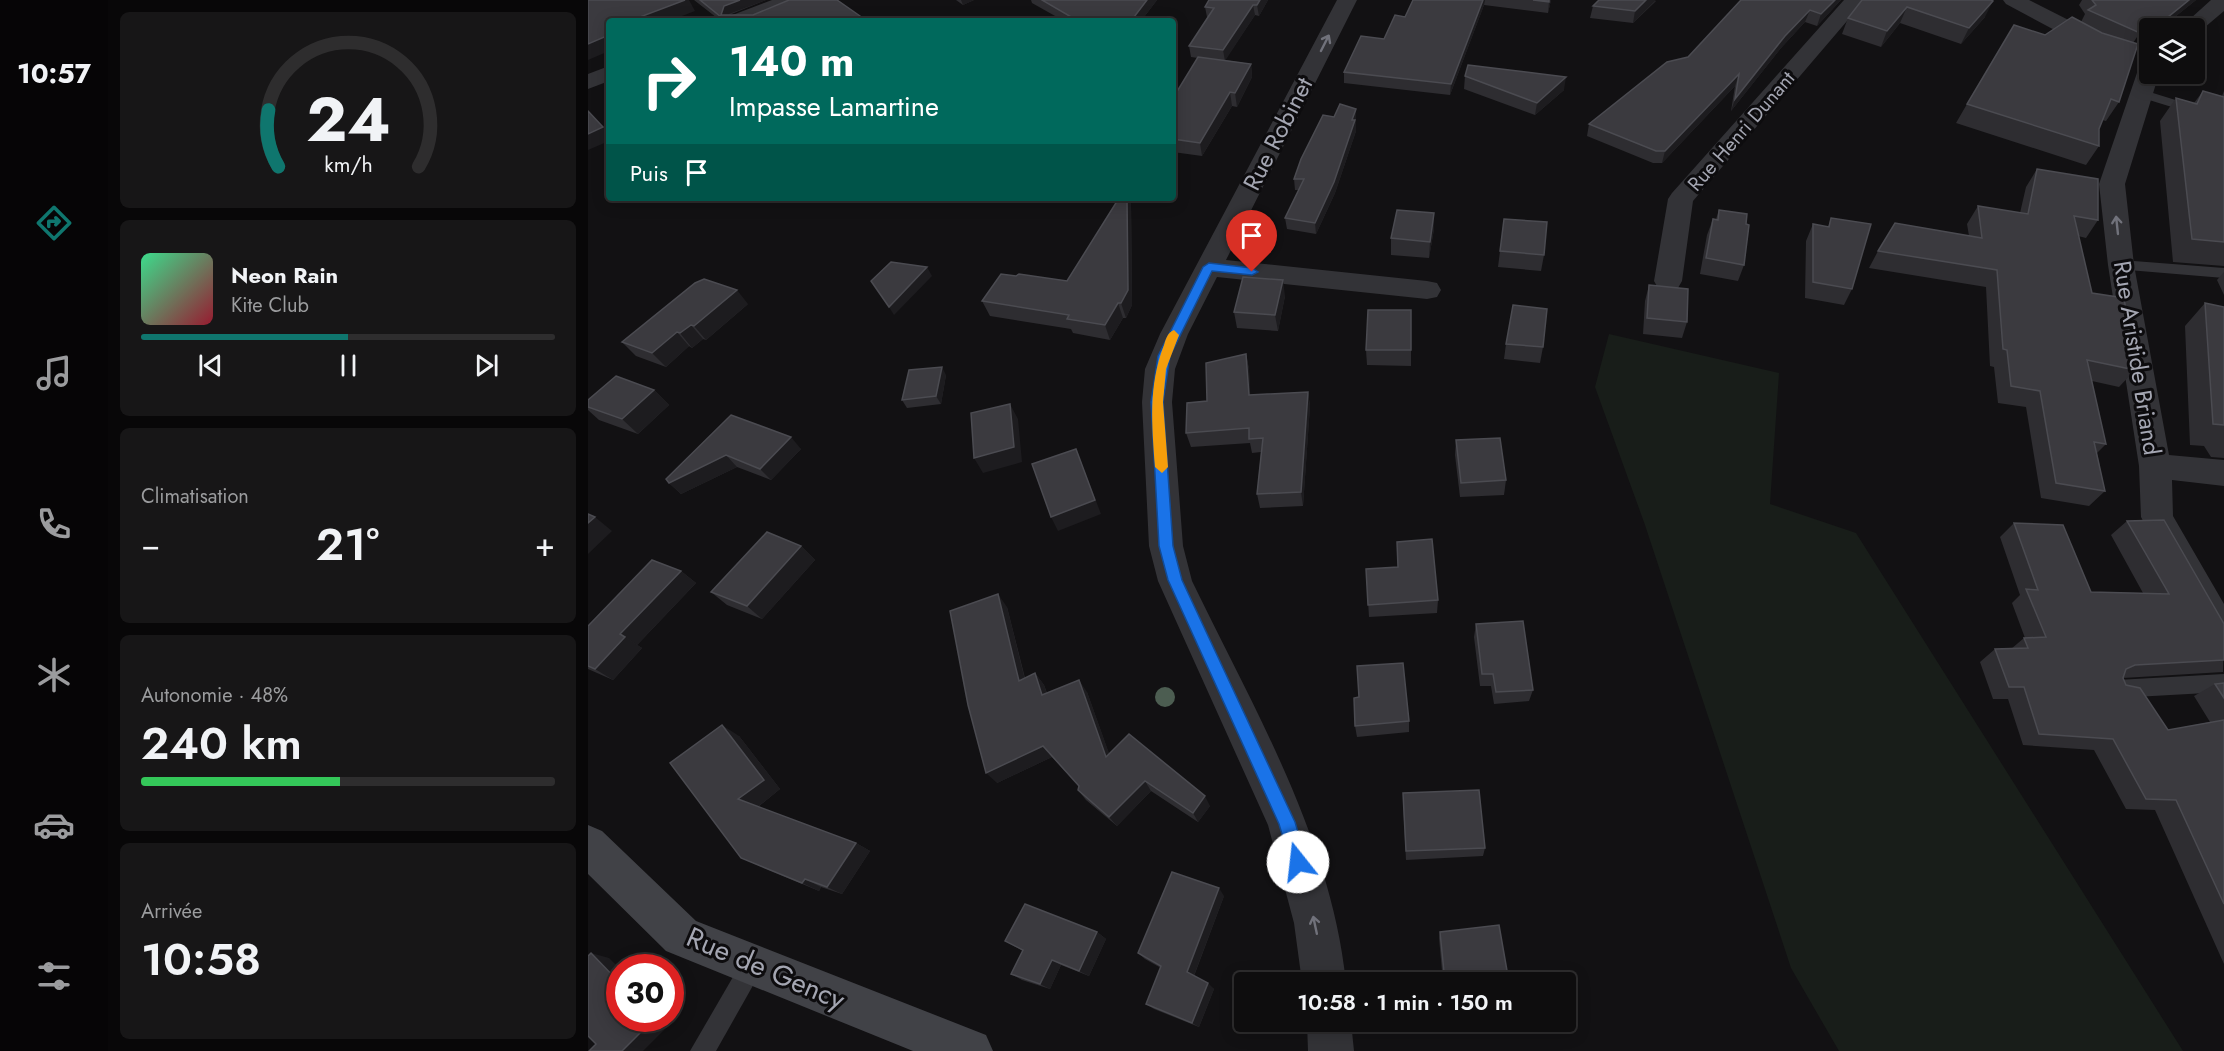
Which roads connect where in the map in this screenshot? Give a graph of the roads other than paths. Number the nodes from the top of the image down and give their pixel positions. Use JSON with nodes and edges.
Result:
{"nodes":[{"id":1,"x":790,"y":0,"type":"edge"},
{"id":2,"x":1347,"y":0,"type":"edge"},
{"id":3,"x":1855,"y":0,"type":"edge"},
{"id":4,"x":2013,"y":0,"type":"edge"},
{"id":5,"x":2224,"y":0,"type":"edge"},
{"id":6,"x":745,"y":18,"type":"edge"},
{"id":7,"x":2202,"y":18,"type":"edge"},
{"id":8,"x":2132,"y":59,"type":"edge"},
{"id":9,"x":606,"y":74,"type":"edge"},
{"id":10,"x":588,"y":82,"type":"edge"},
{"id":11,"x":2140,"y":93,"type":"junction"},
{"id":12,"x":2224,"y":119,"type":"edge"},
{"id":13,"x":2121,"y":265,"type":"junction"},
{"id":14,"x":1209,"y":267,"type":"junction"},
{"id":15,"x":2224,"y":273,"type":"edge"},
{"id":16,"x":1668,"y":281,"type":"dead end"},
{"id":17,"x":1427,"y":290,"type":"dead end"},
{"id":18,"x":2155,"y":466,"type":"junction"},
{"id":19,"x":2224,"y":473,"type":"edge"},
{"id":20,"x":2224,"y":637,"type":"edge"},
{"id":21,"x":2224,"y":683,"type":"edge"},
{"id":22,"x":2117,"y":689,"type":"edge"},
{"id":23,"x":588,"y":845,"type":"edge"},
{"id":24,"x":752,"y":966,"type":"junction"},
{"id":25,"x":1322,"y":972,"type":"edge"},
{"id":26,"x":1329,"y":1032,"type":"edge"},
{"id":27,"x":702,"y":1051,"type":"edge"},
{"id":28,"x":970,"y":1051,"type":"edge"},
{"id":29,"x":1330,"y":1051,"type":"edge"}],
"edges":[{"from":1,"to":6,"type":"street"},
{"from":14,"to":2,"type":"street","name":"Rue Robinet","one_way":true},
{"from":3,"to":16,"type":"street","name":"Rue Henri Dunant"},
{"from":4,"to":8,"type":"street"},
{"from":5,"to":7,"type":"street"},
{"from":8,"to":11,"type":"street","name":"Rue Aristide Briand"},
{"from":9,"to":10,"type":"street"},
{"from":11,"to":12,"type":"lane"},
{"from":13,"to":11,"type":"street","name":"Rue Aristide Briand","one_way":true},
{"from":13,"to":15,"type":"lane"},
{"from":13,"to":18,"type":"street","name":"Rue Aristide Briand"},
{"from":14,"to":17,"type":"street"},
{"from":25,"to":14,"type":"street","name":"Rue Robinet","one_way":true},
{"from":18,"to":19,"type":"street"},
{"from":18,"to":20,"type":"street","name":"Rue Aristide Briand"},
{"from":21,"to":22,"type":"lane"},
{"from":23,"to":24,"type":"street","name":"Rue de Gency"},
{"from":24,"to":27,"type":"lane"},
{"from":24,"to":28,"type":"street","name":"Rue de Gency"},
{"from":26,"to":29,"type":"street"}]}
